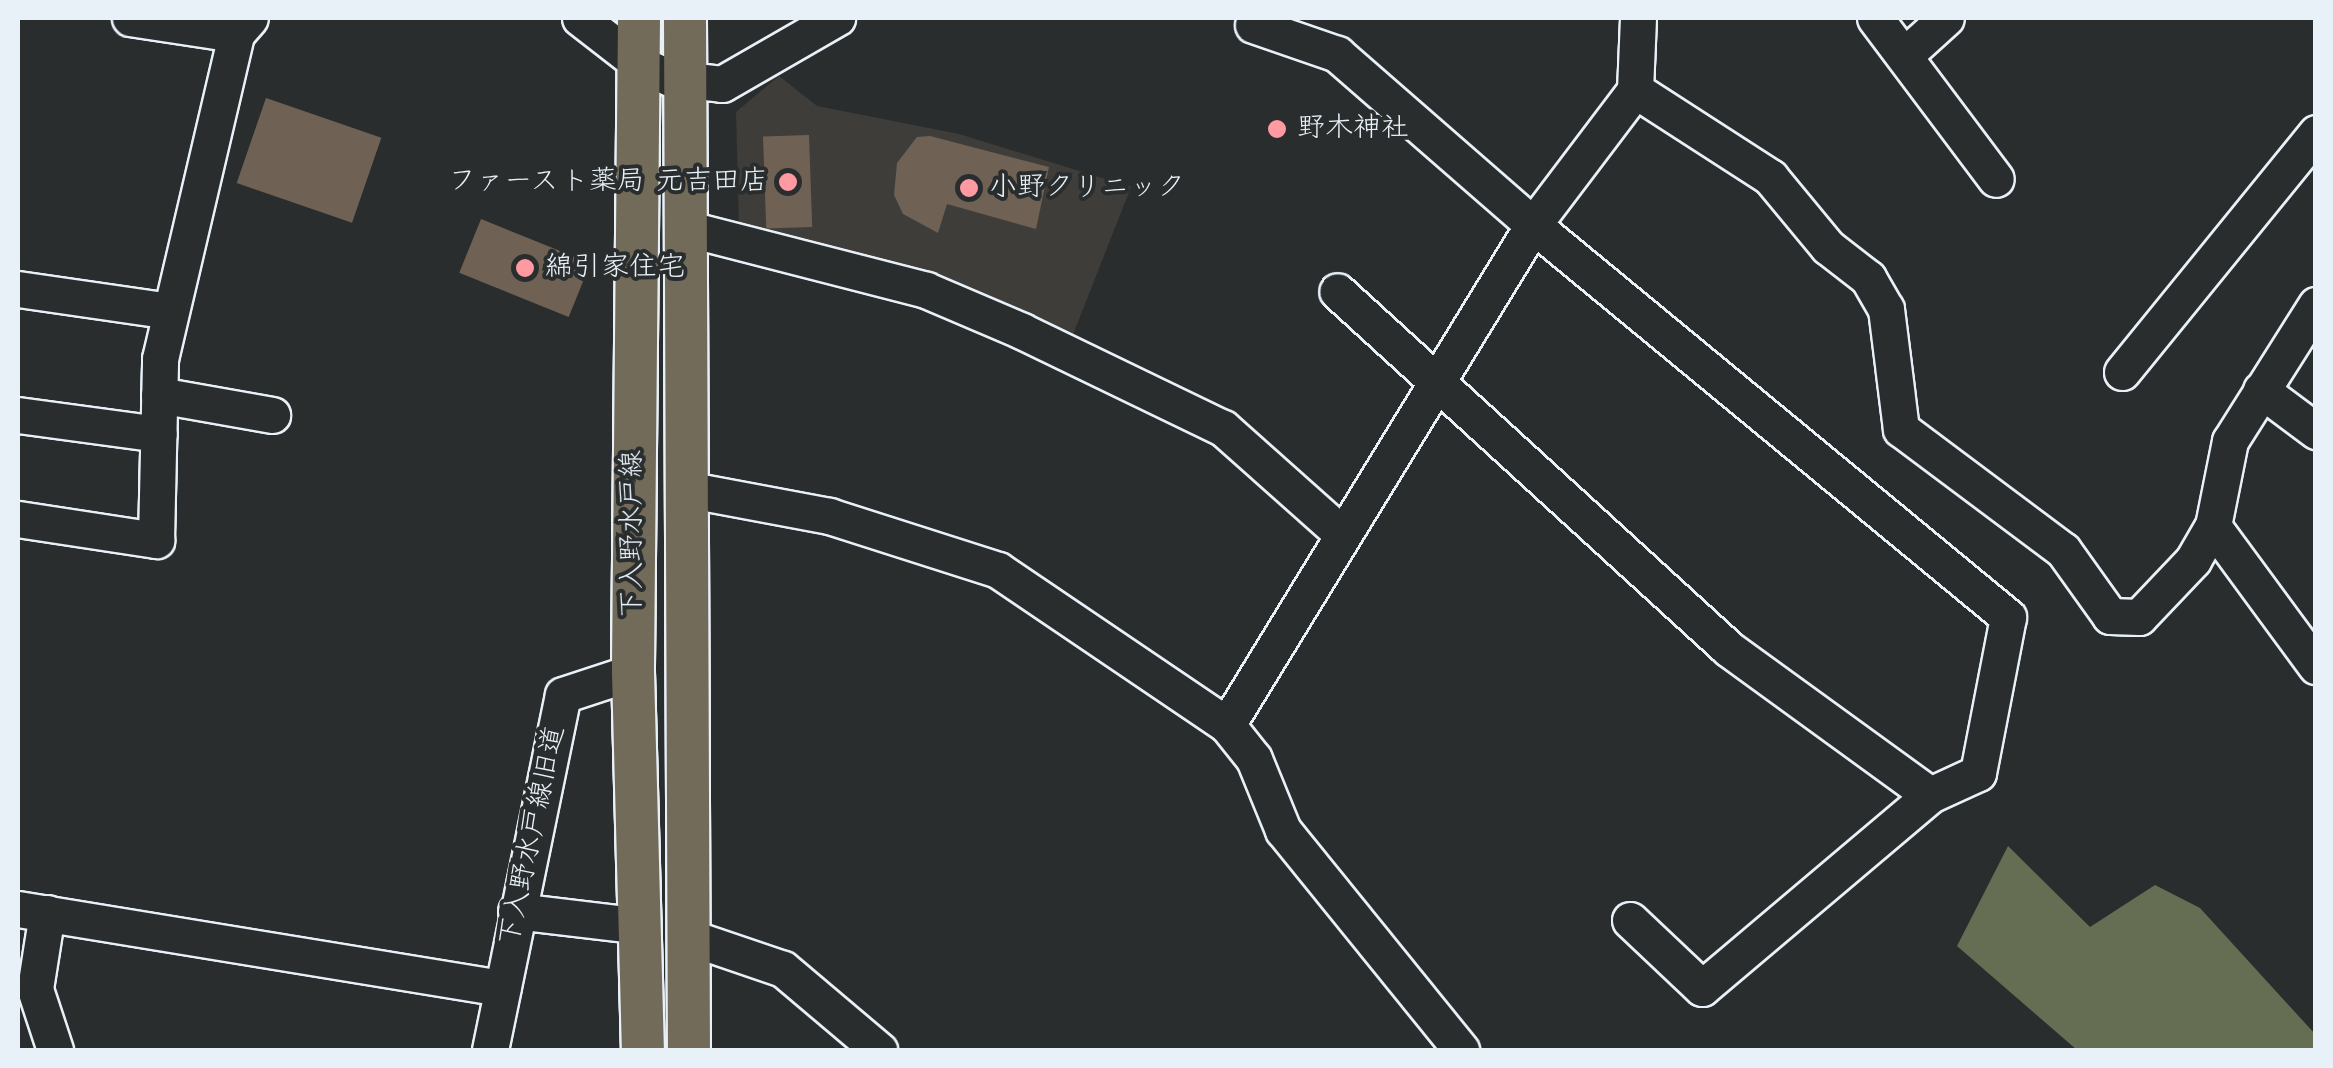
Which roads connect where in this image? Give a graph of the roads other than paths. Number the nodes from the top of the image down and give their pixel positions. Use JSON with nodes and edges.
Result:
{"nodes":[{"id":1,"x":130,"y":18,"type":"edge"},
{"id":2,"x":580,"y":18,"type":"edge"},
{"id":3,"x":638,"y":18,"type":"edge"},
{"id":4,"x":685,"y":18,"type":"edge"},
{"id":5,"x":838,"y":18,"type":"edge"},
{"id":6,"x":1638,"y":18,"type":"edge"},
{"id":7,"x":1874,"y":18,"type":"edge"},
{"id":8,"x":1946,"y":18,"type":"edge"},
{"id":9,"x":1253,"y":25,"type":"dead end"},
{"id":10,"x":242,"y":26,"type":"edge"},
{"id":11,"x":1905,"y":55,"type":"junction"},
{"id":12,"x":638,"y":62,"type":"junction"},
{"id":13,"x":684,"y":80,"type":"junction"},
{"id":14,"x":1634,"y":90,"type":"junction"},
{"id":15,"x":2316,"y":134,"type":"edge"},
{"id":16,"x":1996,"y":179,"type":"dead end"},
{"id":17,"x":1533,"y":225,"type":"junction"},
{"id":18,"x":686,"y":228,"type":"junction"},
{"id":19,"x":18,"y":289,"type":"edge"},
{"id":20,"x":1337,"y":291,"type":"dead end"},
{"id":21,"x":2316,"y":305,"type":"edge"},
{"id":22,"x":170,"y":311,"type":"junction"},
{"id":23,"x":2122,"y":372,"type":"dead end"},
{"id":24,"x":1434,"y":383,"type":"junction"},
{"id":25,"x":2261,"y":390,"type":"junction"},
{"id":26,"x":159,"y":395,"type":"junction"},
{"id":27,"x":18,"y":415,"type":"edge"},
{"id":28,"x":272,"y":415,"type":"dead end"},
{"id":29,"x":2316,"y":431,"type":"edge"},
{"id":30,"x":159,"y":434,"type":"junction"},
{"id":31,"x":685,"y":489,"type":"junction"},
{"id":32,"x":18,"y":519,"type":"edge"},
{"id":33,"x":2213,"y":526,"type":"junction"},
{"id":34,"x":1341,"y":533,"type":"junction"},
{"id":35,"x":2316,"y":666,"type":"edge"},
{"id":36,"x":633,"y":672,"type":"junction"},
{"id":37,"x":1226,"y":725,"type":"junction"},
{"id":38,"x":1930,"y":795,"type":"junction"},
{"id":39,"x":32,"y":911,"type":"edge"},
{"id":40,"x":516,"y":911,"type":"junction"},
{"id":41,"x":1630,"y":920,"type":"dead end"},
{"id":42,"x":640,"y":926,"type":"junction"},
{"id":43,"x":686,"y":936,"type":"junction"},
{"id":44,"x":502,"y":988,"type":"junction"},
{"id":45,"x":56,"y":1050,"type":"edge"},
{"id":46,"x":490,"y":1050,"type":"edge"},
{"id":47,"x":642,"y":1050,"type":"edge"},
{"id":48,"x":688,"y":1050,"type":"edge"},
{"id":49,"x":880,"y":1050,"type":"edge"},
{"id":50,"x":1461,"y":1050,"type":"edge"}],
"edges":[{"from":1,"to":10,"type":"street"},
{"from":2,"to":12,"type":"street"},
{"from":3,"to":12,"type":"main road","name":"下入野水戸線"},
{"from":4,"to":13,"type":"main road","name":"下入野水戸線"},
{"from":5,"to":13,"type":"street"},
{"from":6,"to":14,"type":"street"},
{"from":7,"to":11,"type":"street"},
{"from":8,"to":11,"type":"street"},
{"from":9,"to":17,"type":"street"},
{"from":10,"to":22,"type":"street"},
{"from":11,"to":16,"type":"street"},
{"from":12,"to":13,"type":"street"},
{"from":12,"to":36,"type":"main road","name":"下入野水戸線"},
{"from":13,"to":18,"type":"main road","name":"下入野水戸線"},
{"from":14,"to":17,"type":"street"},
{"from":14,"to":33,"type":"street"},
{"from":15,"to":23,"type":"street"},
{"from":17,"to":24,"type":"street"},
{"from":17,"to":38,"type":"street"},
{"from":18,"to":31,"type":"main road","name":"下入野水戸線"},
{"from":18,"to":34,"type":"street"},
{"from":19,"to":22,"type":"street"},
{"from":20,"to":24,"type":"street"},
{"from":21,"to":25,"type":"street"},
{"from":22,"to":26,"type":"street"},
{"from":24,"to":34,"type":"street"},
{"from":24,"to":38,"type":"street"},
{"from":25,"to":29,"type":"street"},
{"from":25,"to":33,"type":"street"},
{"from":26,"to":28,"type":"street"},
{"from":26,"to":30,"type":"street"},
{"from":27,"to":30,"type":"street"},
{"from":30,"to":32,"type":"street"},
{"from":31,"to":37,"type":"street"},
{"from":31,"to":43,"type":"main road","name":"下入野水戸線"},
{"from":33,"to":35,"type":"street"},
{"from":34,"to":37,"type":"street"},
{"from":36,"to":40,"type":"street","name":"下入野水戸線旧道"},
{"from":36,"to":42,"type":"main road","name":"下入野水戸線"},
{"from":37,"to":50,"type":"street"},
{"from":38,"to":41,"type":"street"},
{"from":39,"to":44,"type":"street"},
{"from":39,"to":45,"type":"street"},
{"from":40,"to":42,"type":"street"},
{"from":40,"to":44,"type":"street","name":"下入野水戸線旧道"},
{"from":42,"to":47,"type":"main road","name":"下入野水戸線"},
{"from":43,"to":48,"type":"main road","name":"下入野水戸線"},
{"from":43,"to":49,"type":"street"},
{"from":44,"to":46,"type":"street","name":"下入野水戸線旧道"}]}
